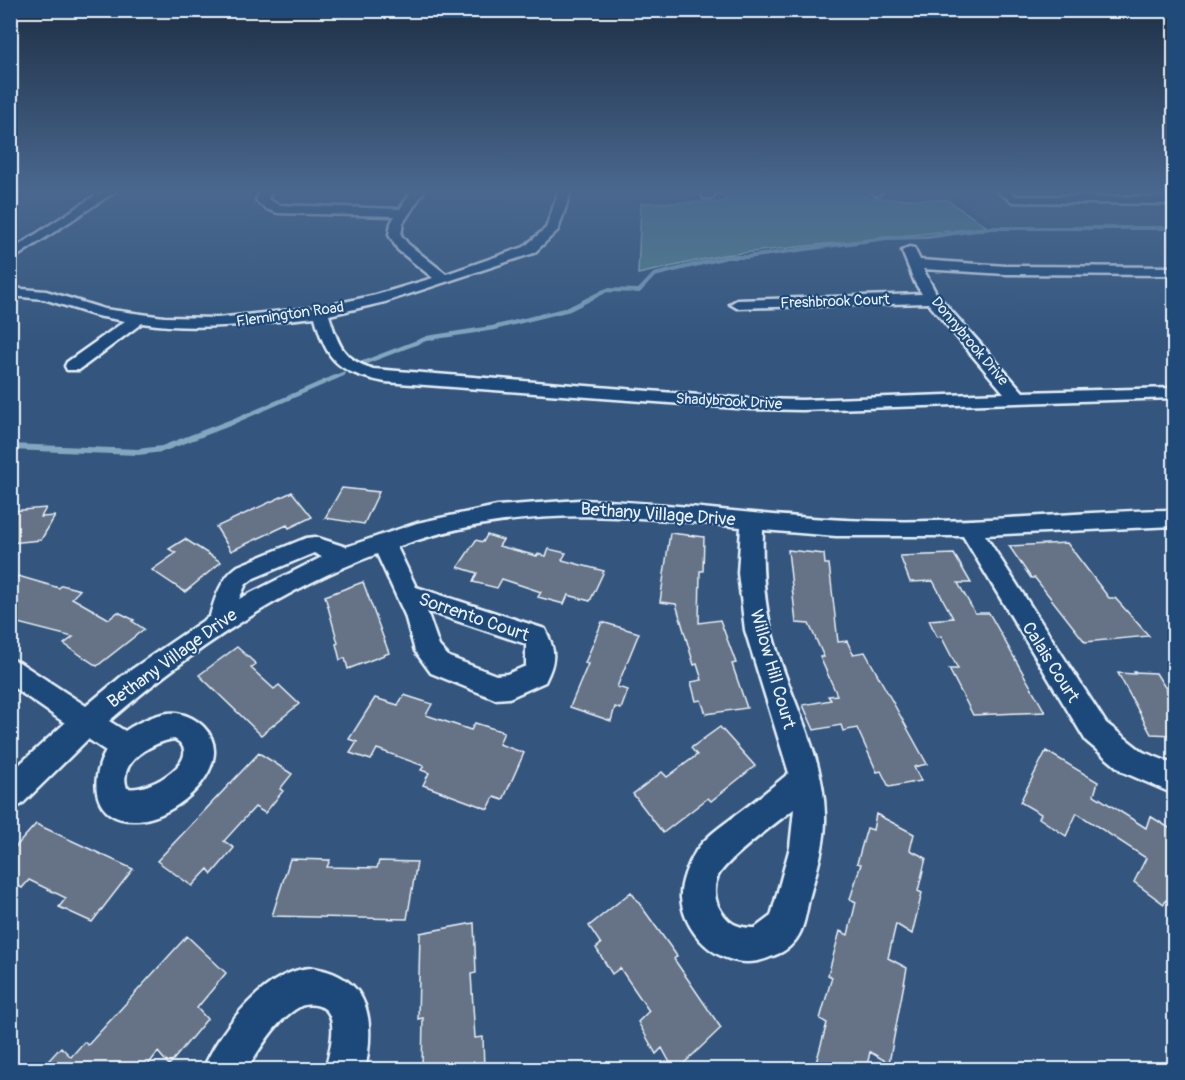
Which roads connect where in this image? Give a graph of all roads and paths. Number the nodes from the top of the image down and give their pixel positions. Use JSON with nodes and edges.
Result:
{"nodes":[{"id":1,"x":32,"y":241,"type":"edge"},
{"id":2,"x":399,"y":241,"type":"edge"},
{"id":3,"x":540,"y":241,"type":"edge"},
{"id":4,"x":10,"y":256,"type":"edge"},
{"id":5,"x":1174,"y":271,"type":"edge"},
{"id":6,"x":444,"y":279,"type":"junction"},
{"id":7,"x":10,"y":292,"type":"edge"},
{"id":8,"x":932,"y":298,"type":"junction"},
{"id":9,"x":737,"y":304,"type":"dead end"},
{"id":10,"x":321,"y":312,"type":"junction"},
{"id":11,"x":138,"y":319,"type":"junction"},
{"id":12,"x":73,"y":366,"type":"dead end"},
{"id":13,"x":1174,"y":393,"type":"edge"},
{"id":14,"x":1018,"y":398,"type":"junction"},
{"id":15,"x":1174,"y":518,"type":"edge"},
{"id":16,"x":752,"y":522,"type":"junction"},
{"id":17,"x":969,"y":528,"type":"junction"},
{"id":18,"x":383,"y":542,"type":"junction"},
{"id":19,"x":407,"y":594,"type":"junction"},
{"id":20,"x":10,"y":670,"type":"edge"},
{"id":21,"x":86,"y":722,"type":"junction"},
{"id":22,"x":126,"y":747,"type":"dead end"},
{"id":23,"x":1165,"y":776,"type":"edge"},
{"id":24,"x":806,"y":778,"type":"junction"},
{"id":25,"x":10,"y":794,"type":"edge"},
{"id":26,"x":222,"y":1070,"type":"edge"},
{"id":27,"x":345,"y":1070,"type":"edge"}],
"edges":[{"from":1,"to":4,"type":"street"},
{"from":2,"to":6,"type":"street"},
{"from":3,"to":6,"type":"street","name":"Flemington Road"},
{"from":5,"to":8,"type":"street","name":"Donnybrook Drive"},
{"from":6,"to":10,"type":"street","name":"Flemington Road"},
{"from":7,"to":11,"type":"street","name":"Flemington Road"},
{"from":8,"to":9,"type":"street","name":"Freshbrook Court"},
{"from":8,"to":14,"type":"street","name":"Donnybrook Drive"},
{"from":10,"to":11,"type":"street","name":"Flemington Road"},
{"from":10,"to":14,"type":"street","name":"Shadybrook Drive"},
{"from":11,"to":12,"type":"street"},
{"from":13,"to":14,"type":"street","name":"Shadybrook Drive"},
{"from":15,"to":17,"type":"street","name":"Bethany Village Drive"},
{"from":16,"to":17,"type":"street","name":"Bethany Village Drive"},
{"from":16,"to":18,"type":"street","name":"Bethany Village Drive"},
{"from":16,"to":24,"type":"street","name":"Willow Hill Court"},
{"from":17,"to":23,"type":"street","name":"Calais Court"},
{"from":18,"to":19,"type":"street","name":"Sorrento Court"},
{"from":18,"to":21,"type":"street","name":"Bethany Village Drive"},
{"from":19,"to":19,"type":"street","name":"Sorrento Court"},
{"from":20,"to":21,"type":"street"},
{"from":21,"to":22,"type":"street"},
{"from":21,"to":25,"type":"street","name":"Bethany Village Drive"},
{"from":24,"to":24,"type":"street","name":"Willow Hill Court"},
{"from":26,"to":27,"type":"street"}]}
